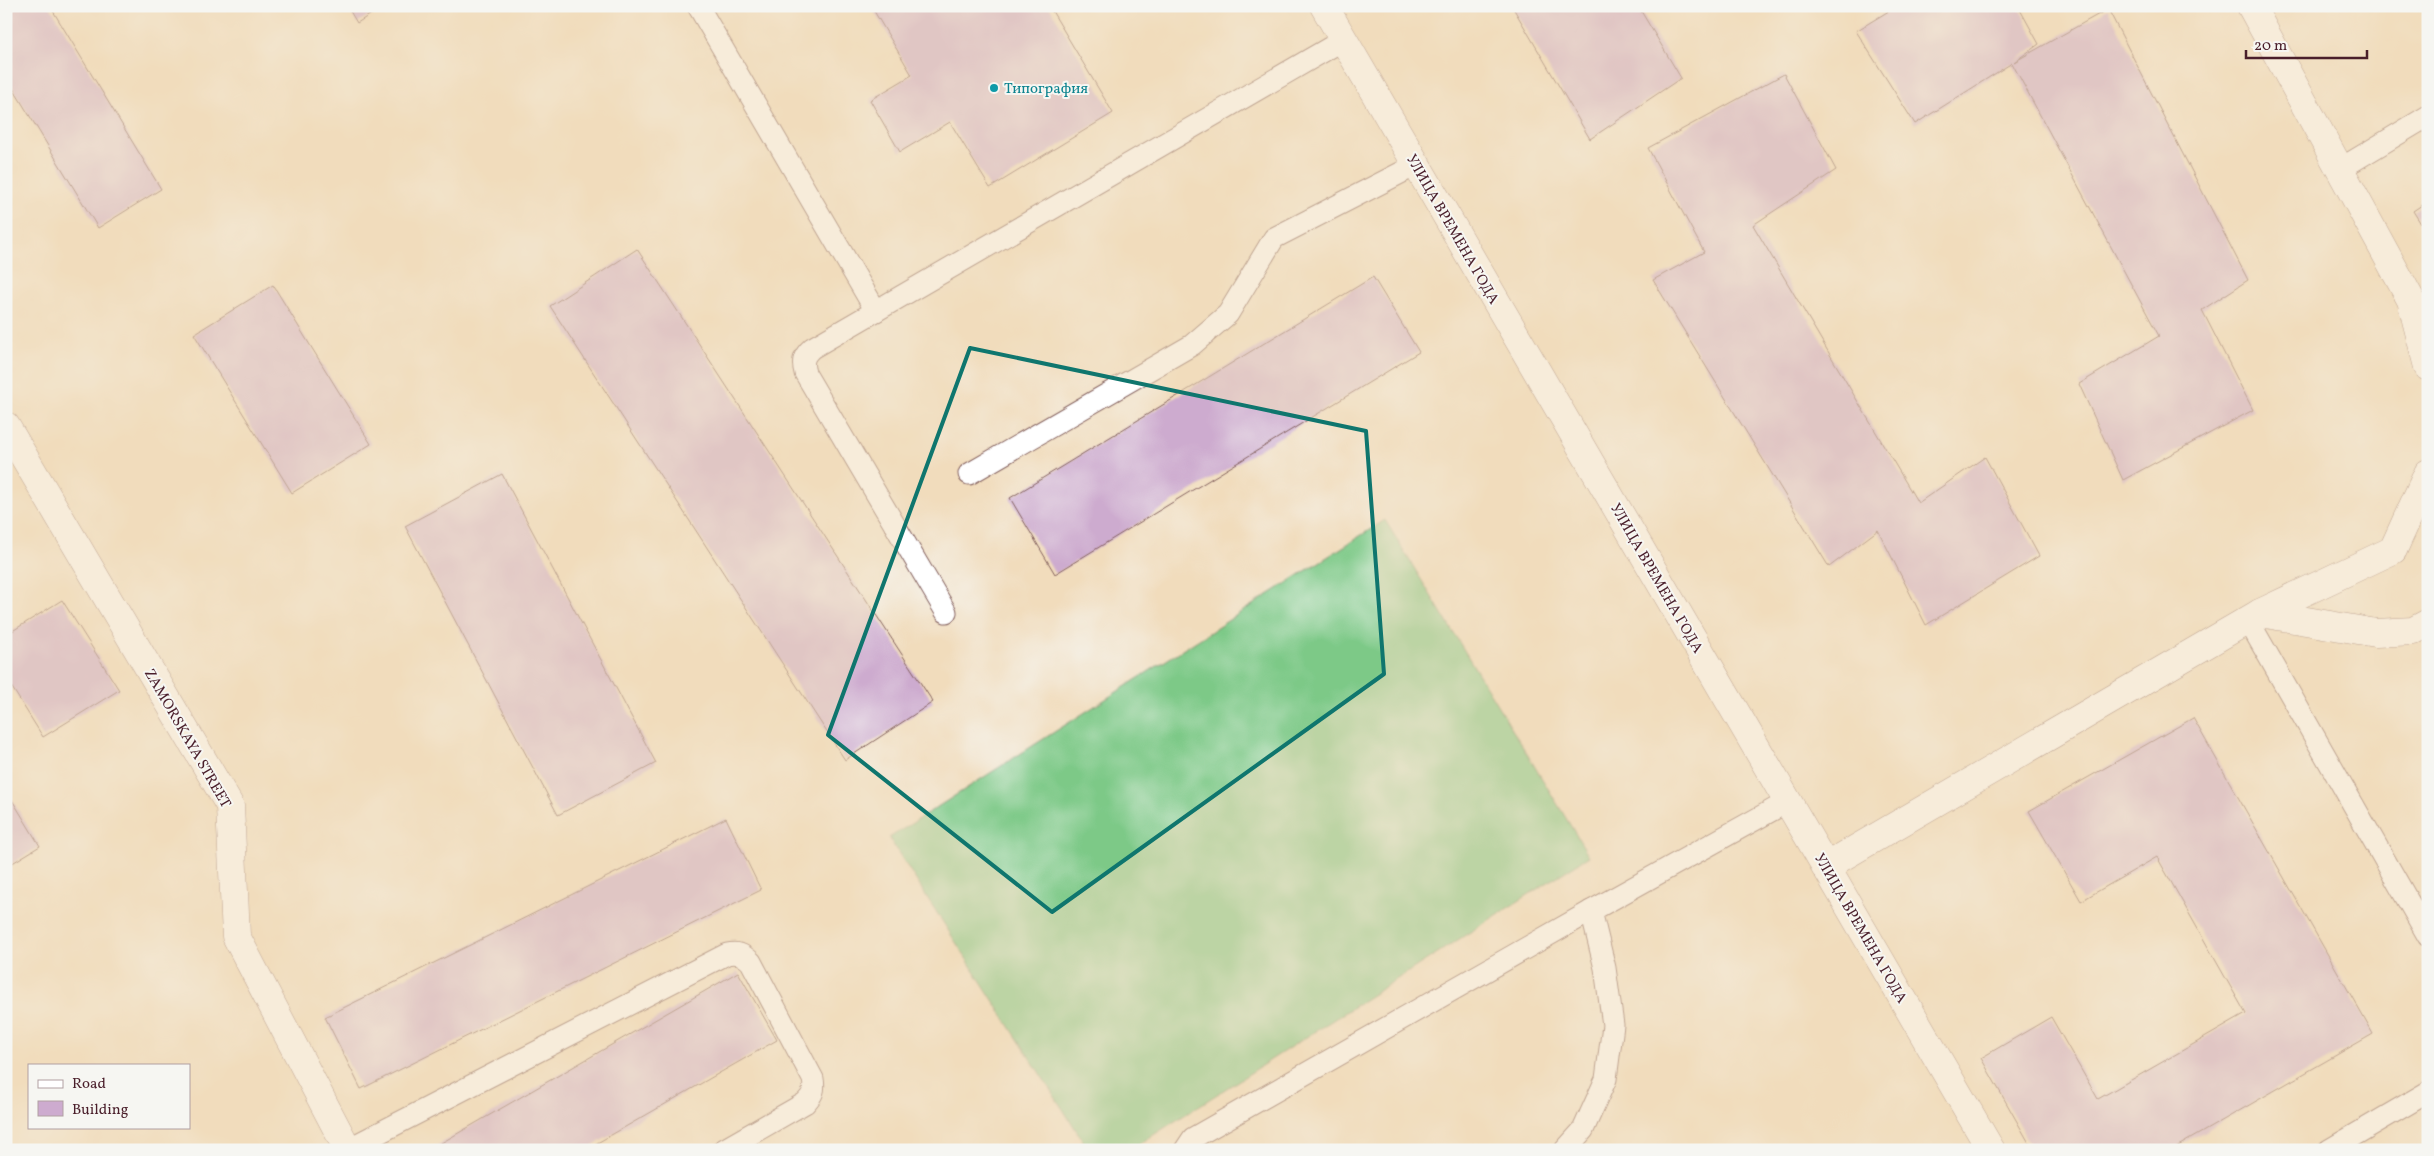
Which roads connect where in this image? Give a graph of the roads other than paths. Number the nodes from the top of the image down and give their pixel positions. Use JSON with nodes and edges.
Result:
{"nodes":[{"id":1,"x":698,"y":6,"type":"edge"},
{"id":2,"x":1324,"y":6,"type":"edge"},
{"id":3,"x":2251,"y":6,"type":"edge"},
{"id":4,"x":1343,"y":40,"type":"junction"},
{"id":5,"x":2428,"y":116,"type":"edge"},
{"id":6,"x":1416,"y":165,"type":"junction"},
{"id":7,"x":2340,"y":169,"type":"junction"},
{"id":8,"x":876,"y":311,"type":"junction"},
{"id":9,"x":2428,"y":367,"type":"edge"},
{"id":10,"x":6,"y":426,"type":"edge"},
{"id":11,"x":2428,"y":473,"type":"edge"},
{"id":12,"x":969,"y":474,"type":"dead end"},
{"id":13,"x":946,"y":612,"type":"dead end"},
{"id":14,"x":2254,"y":617,"type":"junction"},
{"id":15,"x":2428,"y":623,"type":"edge"},
{"id":16,"x":1787,"y":802,"type":"junction"},
{"id":17,"x":1825,"y":867,"type":"junction"},
{"id":18,"x":1591,"y":911,"type":"junction"},
{"id":19,"x":2428,"y":936,"type":"edge"},
{"id":20,"x":2428,"y":1092,"type":"edge"},
{"id":21,"x":348,"y":1150,"type":"edge"},
{"id":22,"x":723,"y":1150,"type":"edge"},
{"id":23,"x":1185,"y":1150,"type":"edge"},
{"id":24,"x":1565,"y":1150,"type":"edge"},
{"id":25,"x":1991,"y":1150,"type":"edge"},
{"id":26,"x":2329,"y":1150,"type":"edge"}],
"edges":[{"from":1,"to":8,"type":"lane"},
{"from":2,"to":4,"type":"street","name":"УЛИЦА ВРЕМЕНА ГОДА"},
{"from":3,"to":7,"type":"street"},
{"from":4,"to":6,"type":"street","name":"УЛИЦА ВРЕМЕНА ГОДА"},
{"from":4,"to":8,"type":"lane"},
{"from":5,"to":7,"type":"lane"},
{"from":6,"to":12,"type":"lane"},
{"from":6,"to":16,"type":"street","name":"УЛИЦА ВРЕМЕНА ГОДА"},
{"from":7,"to":9,"type":"street"},
{"from":8,"to":13,"type":"lane"},
{"from":10,"to":21,"type":"street","name":"ZAMORSKAYA STREET"},
{"from":11,"to":14,"type":"street"},
{"from":14,"to":15,"type":"street"},
{"from":14,"to":17,"type":"street"},
{"from":14,"to":19,"type":"lane"},
{"from":16,"to":17,"type":"street","name":"УЛИЦА ВРЕМЕНА ГОДА"},
{"from":16,"to":18,"type":"lane"},
{"from":17,"to":25,"type":"street","name":"УЛИЦА ВРЕМЕНА ГОДА"},
{"from":18,"to":23,"type":"lane"},
{"from":18,"to":24,"type":"lane"},
{"from":20,"to":26,"type":"lane"},
{"from":21,"to":22,"type":"lane"}]}
